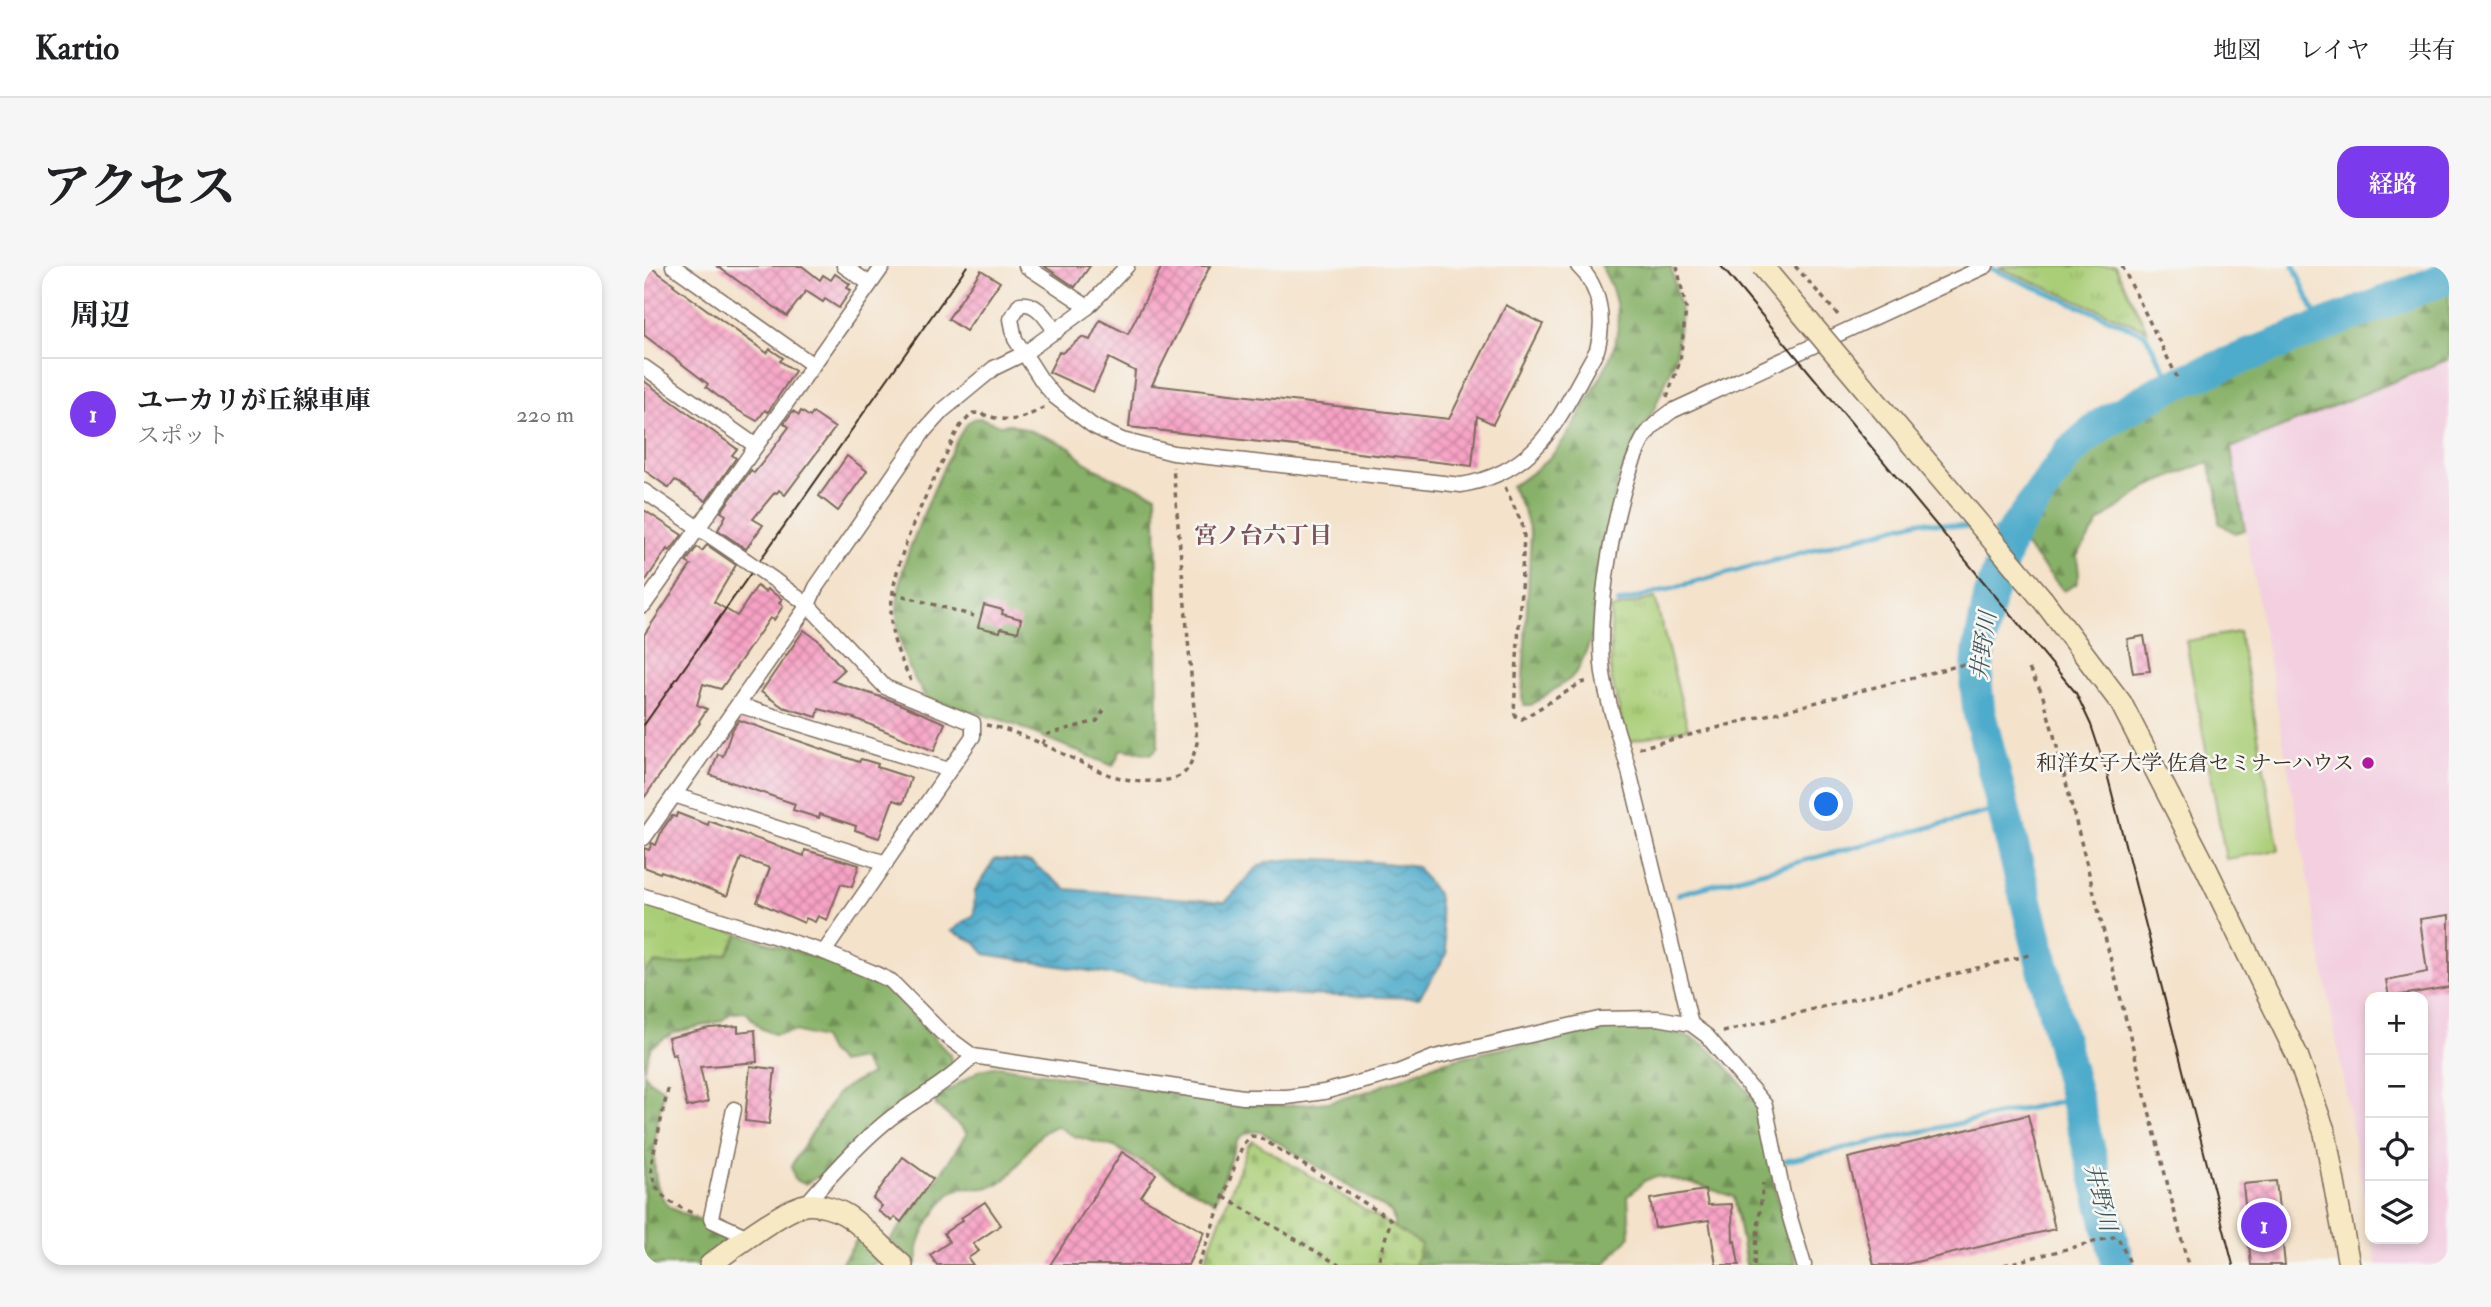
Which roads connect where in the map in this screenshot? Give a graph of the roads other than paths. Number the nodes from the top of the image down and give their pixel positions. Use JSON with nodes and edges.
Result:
{"nodes":[{"id":1,"x":673,"y":266,"type":"edge"},
{"id":2,"x":844,"y":266,"type":"edge"},
{"id":3,"x":883,"y":266,"type":"edge"},
{"id":4,"x":1026,"y":266,"type":"edge"},
{"id":5,"x":1126,"y":266,"type":"edge"},
{"id":6,"x":1578,"y":266,"type":"edge"},
{"id":7,"x":1762,"y":266,"type":"edge"},
{"id":8,"x":1986,"y":266,"type":"edge"},
{"id":9,"x":870,"y":285,"type":"junction"},
{"id":10,"x":1088,"y":307,"type":"junction"},
{"id":11,"x":1056,"y":332,"type":"junction"},
{"id":12,"x":1025,"y":353,"type":"junction"},
{"id":13,"x":813,"y":365,"type":"junction"},
{"id":14,"x":644,"y":367,"type":"edge"},
{"id":15,"x":756,"y":446,"type":"junction"},
{"id":16,"x":644,"y":491,"type":"edge"},
{"id":17,"x":699,"y":528,"type":"junction"},
{"id":18,"x":808,"y":605,"type":"junction"},
{"id":19,"x":644,"y":606,"type":"edge"},
{"id":20,"x":738,"y":705,"type":"junction"},
{"id":21,"x":949,"y":770,"type":"junction"},
{"id":22,"x":674,"y":794,"type":"junction"},
{"id":23,"x":644,"y":838,"type":"edge"},
{"id":24,"x":886,"y":863,"type":"junction"},
{"id":25,"x":644,"y":896,"type":"edge"},
{"id":26,"x":824,"y":952,"type":"junction"},
{"id":27,"x":1691,"y":1024,"type":"junction"},
{"id":28,"x":973,"y":1056,"type":"junction"},
{"id":29,"x":734,"y":1109,"type":"dead end"},
{"id":30,"x":805,"y":1205,"type":"junction"},
{"id":31,"x":748,"y":1237,"type":"junction"},
{"id":32,"x":709,"y":1265,"type":"edge"},
{"id":33,"x":902,"y":1265,"type":"edge"},
{"id":34,"x":1804,"y":1265,"type":"edge"},
{"id":35,"x":2349,"y":1265,"type":"edge"}],
"edges":[{"from":1,"to":13,"type":"street"},
{"from":2,"to":9,"type":"street"},
{"from":3,"to":9,"type":"street"},
{"from":4,"to":10,"type":"street"},
{"from":5,"to":10,"type":"street"},
{"from":6,"to":12,"type":"street"},
{"from":7,"to":35,"type":"street","bridge":true},
{"from":8,"to":27,"type":"street"},
{"from":9,"to":13,"type":"street"},
{"from":10,"to":11,"type":"street"},
{"from":11,"to":12,"type":"street"},
{"from":11,"to":12,"type":"street"},
{"from":12,"to":18,"type":"street"},
{"from":13,"to":15,"type":"street"},
{"from":14,"to":15,"type":"street"},
{"from":15,"to":17,"type":"street"},
{"from":16,"to":17,"type":"street"},
{"from":17,"to":18,"type":"street","bridge":true},
{"from":17,"to":19,"type":"street"},
{"from":18,"to":20,"type":"street"},
{"from":18,"to":21,"type":"street"},
{"from":20,"to":21,"type":"street"},
{"from":20,"to":22,"type":"street"},
{"from":21,"to":24,"type":"street"},
{"from":22,"to":23,"type":"street"},
{"from":22,"to":24,"type":"street"},
{"from":24,"to":26,"type":"street"},
{"from":25,"to":26,"type":"street"},
{"from":26,"to":28,"type":"street"},
{"from":27,"to":28,"type":"street"},
{"from":27,"to":34,"type":"street"},
{"from":28,"to":30,"type":"street"},
{"from":29,"to":31,"type":"street"},
{"from":30,"to":31,"type":"street"},
{"from":30,"to":33,"type":"street"},
{"from":31,"to":32,"type":"street"}]}
